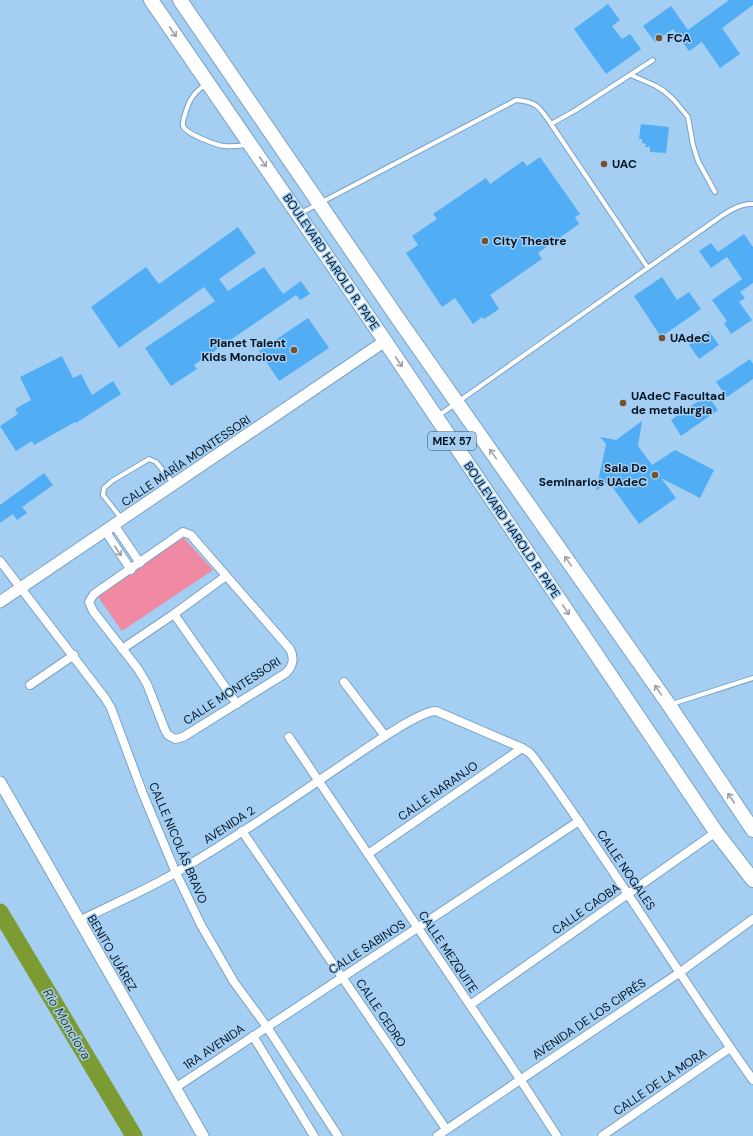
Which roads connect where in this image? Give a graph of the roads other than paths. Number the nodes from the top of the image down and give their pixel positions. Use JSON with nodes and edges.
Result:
{"nodes":[{"id":1,"x":151,"y":0,"type":"edge"},
{"id":2,"x":180,"y":0,"type":"edge"},
{"id":3,"x":653,"y":60,"type":"dead end"},
{"id":4,"x":631,"y":75,"type":"junction"},
{"id":5,"x":208,"y":83,"type":"junction"},
{"id":6,"x":551,"y":124,"type":"junction"},
{"id":7,"x":251,"y":145,"type":"junction"},
{"id":8,"x":715,"y":192,"type":"dead end"},
{"id":9,"x":320,"y":203,"type":"junction"},
{"id":10,"x":753,"y":204,"type":"edge"},
{"id":11,"x":299,"y":215,"type":"junction"},
{"id":12,"x":648,"y":268,"type":"junction"},
{"id":13,"x":385,"y":341,"type":"junction"},
{"id":14,"x":457,"y":402,"type":"junction"},
{"id":15,"x":436,"y":417,"type":"junction"},
{"id":16,"x":174,"y":484,"type":"junction"},
{"id":17,"x":114,"y":526,"type":"junction"},
{"id":18,"x":0,"y":560,"type":"edge"},
{"id":19,"x":140,"y":563,"type":"junction"},
{"id":20,"x":131,"y":570,"type":"junction"},
{"id":21,"x":226,"y":576,"type":"junction"},
{"id":22,"x":21,"y":588,"type":"junction"},
{"id":23,"x":0,"y":602,"type":"edge"},
{"id":24,"x":174,"y":614,"type":"junction"},
{"id":25,"x":122,"y":649,"type":"junction"},
{"id":26,"x":74,"y":655,"type":"junction"},
{"id":27,"x":753,"y":678,"type":"edge"},
{"id":28,"x":344,"y":682,"type":"dead end"},
{"id":29,"x":30,"y":685,"type":"dead end"},
{"id":30,"x":237,"y":704,"type":"junction"},
{"id":31,"x":669,"y":705,"type":"junction"},
{"id":32,"x":385,"y":736,"type":"junction"},
{"id":33,"x":289,"y":737,"type":"dead end"},
{"id":34,"x":522,"y":748,"type":"junction"},
{"id":35,"x":319,"y":781,"type":"junction"},
{"id":36,"x":0,"y":782,"type":"edge"},
{"id":37,"x":579,"y":821,"type":"junction"},
{"id":38,"x":753,"y":830,"type":"edge"},
{"id":39,"x":242,"y":831,"type":"junction"},
{"id":40,"x":716,"y":832,"type":"junction"},
{"id":41,"x":368,"y":854,"type":"junction"},
{"id":42,"x":176,"y":873,"type":"junction"},
{"id":43,"x":753,"y":879,"type":"edge"},
{"id":44,"x":628,"y":894,"type":"junction"},
{"id":45,"x":753,"y":919,"type":"edge"},
{"id":46,"x":79,"y":921,"type":"junction"},
{"id":47,"x":418,"y":929,"type":"junction"},
{"id":48,"x":679,"y":973,"type":"junction"},
{"id":49,"x":342,"y":977,"type":"junction"},
{"id":50,"x":470,"y":1005,"type":"junction"},
{"id":51,"x":267,"y":1027,"type":"junction"},
{"id":52,"x":253,"y":1036,"type":"junction"},
{"id":53,"x":730,"y":1048,"type":"junction"},
{"id":54,"x":520,"y":1079,"type":"junction"},
{"id":55,"x":753,"y":1080,"type":"edge"},
{"id":56,"x":175,"y":1088,"type":"junction"},
{"id":57,"x":446,"y":1129,"type":"junction"},
{"id":58,"x":203,"y":1136,"type":"edge"},
{"id":59,"x":314,"y":1136,"type":"edge"},
{"id":60,"x":338,"y":1136,"type":"edge"},
{"id":61,"x":436,"y":1136,"type":"edge"},
{"id":62,"x":557,"y":1136,"type":"edge"},
{"id":63,"x":602,"y":1136,"type":"edge"}],
"edges":[{"from":1,"to":5,"type":"highway","name":"BOULEVARD HAROLD R. PAPE","number":"MEX 57","one_way":true},
{"from":2,"to":9,"type":"highway","name":"BOULEVARD HAROLD R. PAPE","number":"MEX 57"},
{"from":3,"to":4,"type":"lane"},
{"from":4,"to":6,"type":"lane"},
{"from":4,"to":8,"type":"lane"},
{"from":5,"to":7,"type":"highway","name":"BOULEVARD HAROLD R. PAPE","number":"MEX 57"},
{"from":5,"to":7,"type":"lane"},
{"from":6,"to":9,"type":"lane"},
{"from":6,"to":12,"type":"lane"},
{"from":7,"to":11,"type":"highway","name":"BOULEVARD HAROLD R. PAPE","number":"MEX 57","one_way":true},
{"from":9,"to":11,"type":"lane"},
{"from":9,"to":14,"type":"highway","name":"BOULEVARD HAROLD R. PAPE","number":"MEX 57"},
{"from":10,"to":12,"type":"lane"},
{"from":11,"to":13,"type":"highway","name":"BOULEVARD HAROLD R. PAPE","number":"MEX 57"},
{"from":12,"to":14,"type":"lane"},
{"from":13,"to":15,"type":"highway","name":"BOULEVARD HAROLD R. PAPE","number":"MEX 57","one_way":true},
{"from":13,"to":16,"type":"main road","name":"CALLE MARÍA MONTESSORI"},
{"from":14,"to":15,"type":"lane"},
{"from":31,"to":14,"type":"highway","name":"BOULEVARD HAROLD R. PAPE","number":"MEX 57","one_way":true},
{"from":15,"to":40,"type":"highway","name":"BOULEVARD HAROLD R. PAPE","number":"MEX 57","one_way":true},
{"from":16,"to":17,"type":"main road","name":"CALLE MARÍA MONTESSORI"},
{"from":16,"to":17,"type":"lane"},
{"from":17,"to":19,"type":"street"},
{"from":17,"to":20,"type":"street","one_way":true},
{"from":17,"to":22,"type":"main road","name":"CALLE MARÍA MONTESSORI"},
{"from":18,"to":22,"type":"street","name":"CALLE NICOLÁS BRAVO"},
{"from":19,"to":20,"type":"street","name":"CALLE MONTESSORI"},
{"from":19,"to":21,"type":"street","name":"CALLE MONTESSORI"},
{"from":20,"to":25,"type":"street","name":"CALLE MONTESSORI"},
{"from":21,"to":24,"type":"street"},
{"from":21,"to":30,"type":"street","name":"CALLE MONTESSORI"},
{"from":22,"to":23,"type":"main road","name":"CALLE MARÍA MONTESSORI"},
{"from":22,"to":26,"type":"street","name":"CALLE NICOLÁS BRAVO"},
{"from":24,"to":25,"type":"street"},
{"from":24,"to":30,"type":"street"},
{"from":25,"to":30,"type":"street","name":"CALLE MONTESSORI"},
{"from":26,"to":29,"type":"street"},
{"from":26,"to":42,"type":"street","name":"CALLE NICOLÁS BRAVO"},
{"from":27,"to":31,"type":"lane"},
{"from":28,"to":32,"type":"street"},
{"from":38,"to":31,"type":"highway","name":"BOULEVARD HAROLD R. PAPE","number":"MEX 57","one_way":true},
{"from":32,"to":34,"type":"street","name":"CALLE NOGALES"},
{"from":32,"to":35,"type":"street","name":"AVENIDA 2"},
{"from":33,"to":35,"type":"street","name":"CALLE MEZQUITE"},
{"from":34,"to":37,"type":"street","name":"CALLE NOGALES"},
{"from":34,"to":41,"type":"street","name":"CALLE NARANJO"},
{"from":35,"to":39,"type":"street","name":"AVENIDA 2"},
{"from":35,"to":41,"type":"street","name":"CALLE MEZQUITE"},
{"from":36,"to":46,"type":"main road","name":"BENITO JUÁREZ"},
{"from":37,"to":44,"type":"street","name":"CALLE NOGALES"},
{"from":37,"to":47,"type":"street","name":"CALLE SABINOS"},
{"from":39,"to":42,"type":"street","name":"AVENIDA 2"},
{"from":39,"to":49,"type":"street","name":"CALLE CEDRO"},
{"from":40,"to":43,"type":"highway","name":"BOULEVARD HAROLD R. PAPE","number":"MEX 57"},
{"from":40,"to":44,"type":"street","name":"CALLE CAOBA"},
{"from":41,"to":47,"type":"street","name":"CALLE MEZQUITE"},
{"from":42,"to":46,"type":"street","name":"AVENIDA 2"},
{"from":42,"to":51,"type":"street","name":"CALLE NICOLÁS BRAVO"},
{"from":44,"to":48,"type":"street","name":"CALLE NOGALES"},
{"from":44,"to":50,"type":"street","name":"CALLE CAOBA"},
{"from":45,"to":48,"type":"street","name":"AVENIDA DE LOS CIPRÉS"},
{"from":46,"to":56,"type":"main road","name":"BENITO JUÁREZ"},
{"from":47,"to":49,"type":"street","name":"CALLE SABINOS"},
{"from":47,"to":50,"type":"street","name":"CALLE MEZQUITE"},
{"from":48,"to":53,"type":"street","name":"CALLE NOGALES"},
{"from":48,"to":54,"type":"street","name":"AVENIDA DE LOS CIPRÉS"},
{"from":49,"to":51,"type":"street","name":"CALLE SABINOS"},
{"from":49,"to":57,"type":"street","name":"CALLE CEDRO"},
{"from":50,"to":54,"type":"street","name":"CALLE MEZQUITE"},
{"from":51,"to":52,"type":"street","name":"1RA AVENIDA"},
{"from":51,"to":60,"type":"street","name":"CALLE NICOLÁS BRAVO"},
{"from":52,"to":56,"type":"street","name":"1RA AVENIDA"},
{"from":52,"to":59,"type":"street"},
{"from":53,"to":55,"type":"street","name":"CALLE NOGALES"},
{"from":53,"to":63,"type":"street","name":"CALLE DE LA MORA"},
{"from":54,"to":57,"type":"street","name":"AVENIDA DE LOS CIPRÉS"},
{"from":54,"to":62,"type":"street","name":"CALLE MEZQUITE"},
{"from":56,"to":58,"type":"main road","name":"BENITO JUÁREZ"},
{"from":57,"to":61,"type":"street","name":"AVENIDA DE LOS CIPRÉS"}]}
